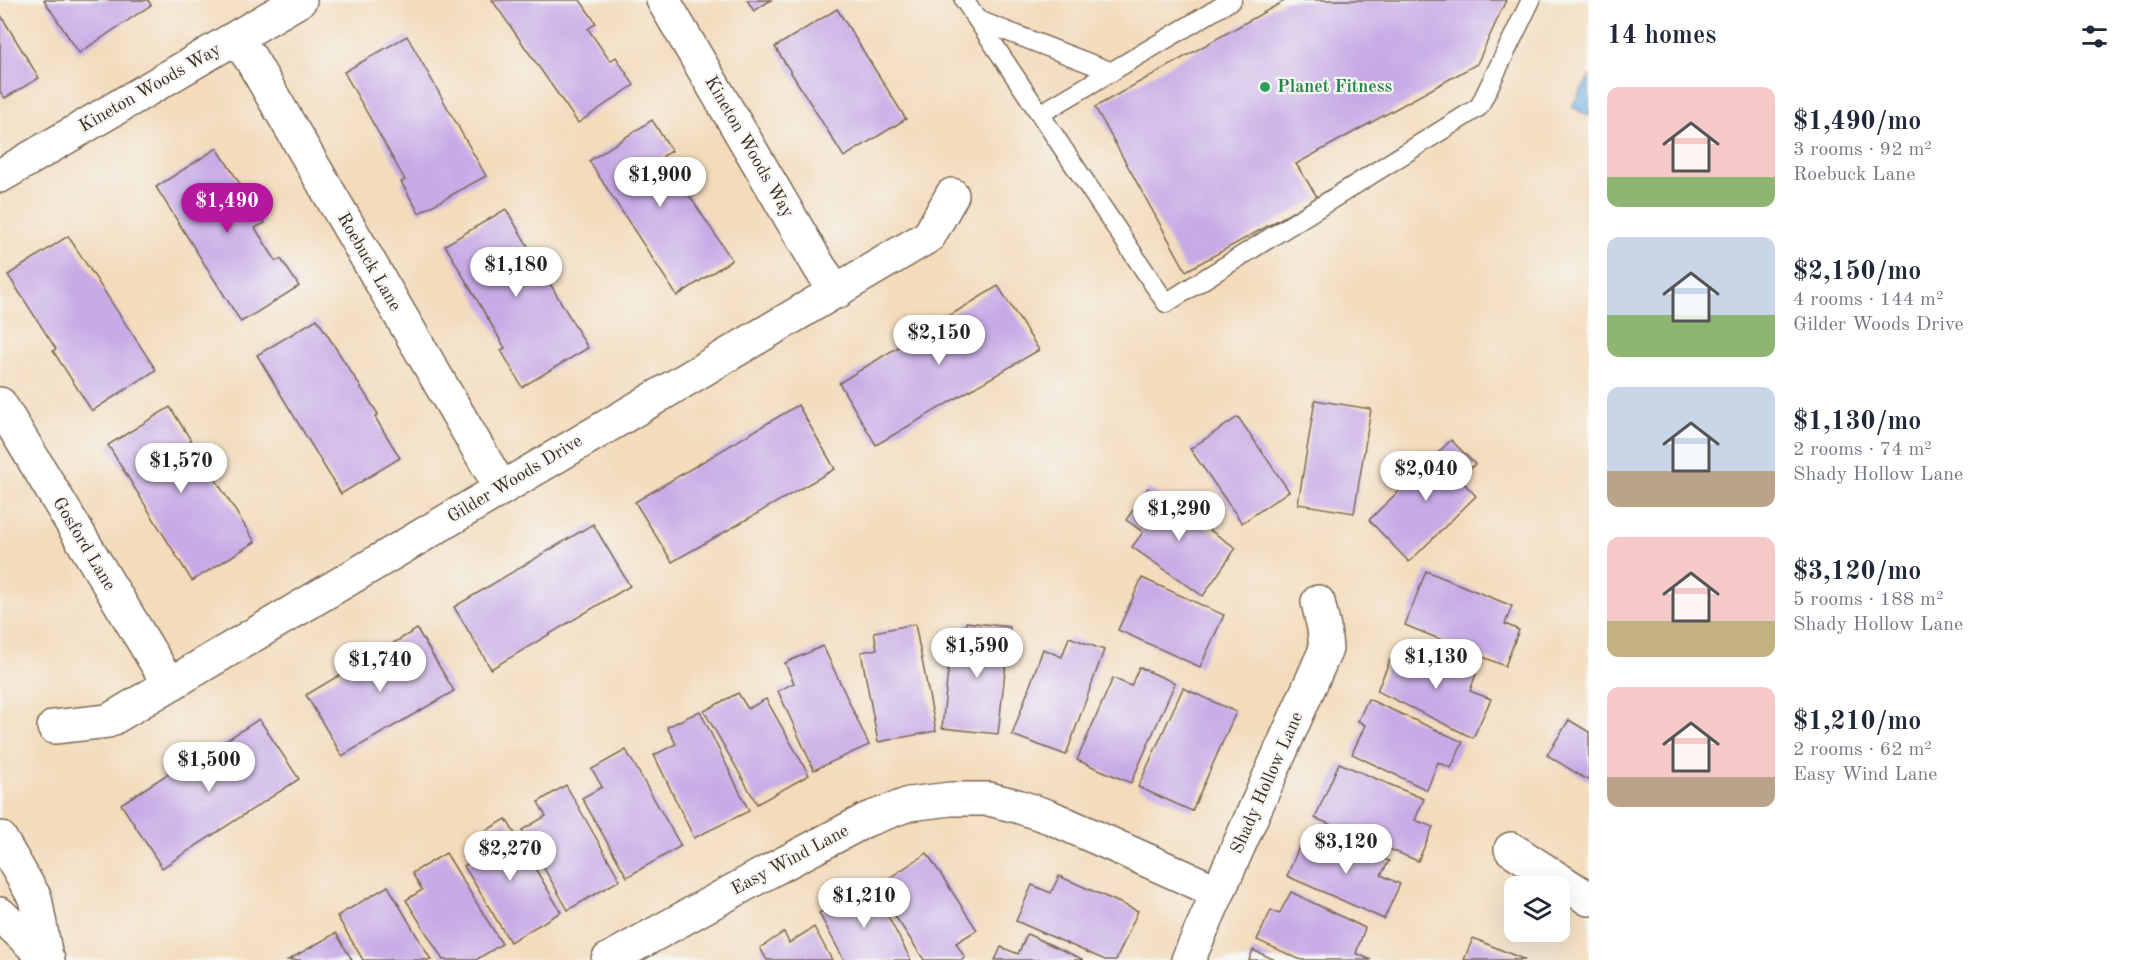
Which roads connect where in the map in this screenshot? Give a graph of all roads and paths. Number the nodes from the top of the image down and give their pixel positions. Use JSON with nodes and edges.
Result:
{"nodes":[{"id":1,"x":300,"y":0,"type":"edge"},
{"id":2,"x":663,"y":0,"type":"edge"},
{"id":3,"x":964,"y":0,"type":"edge"},
{"id":4,"x":1232,"y":0,"type":"edge"},
{"id":5,"x":1531,"y":0,"type":"edge"},
{"id":6,"x":978,"y":20,"type":"junction"},
{"id":7,"x":236,"y":38,"type":"junction"},
{"id":8,"x":1112,"y":72,"type":"junction"},
{"id":9,"x":1040,"y":114,"type":"junction"},
{"id":10,"x":0,"y":176,"type":"edge"},
{"id":11,"x":952,"y":195,"type":"dead end"},
{"id":12,"x":837,"y":292,"type":"junction"},
{"id":13,"x":0,"y":404,"type":"edge"},
{"id":14,"x":11,"y":448,"type":"edge"},
{"id":15,"x":501,"y":488,"type":"junction"},
{"id":16,"x":1318,"y":602,"type":"dead end"},
{"id":17,"x":169,"y":684,"type":"junction"},
{"id":18,"x":54,"y":727,"type":"dead end"},
{"id":19,"x":0,"y":838,"type":"edge"},
{"id":20,"x":1511,"y":849,"type":"dead end"},
{"id":21,"x":1218,"y":892,"type":"junction"},
{"id":22,"x":1589,"y":899,"type":"edge"},
{"id":23,"x":0,"y":914,"type":"edge"},
{"id":24,"x":47,"y":958,"type":"edge"},
{"id":25,"x":608,"y":960,"type":"edge"},
{"id":26,"x":1188,"y":960,"type":"edge"}],
"edges":[{"from":1,"to":7,"type":"street","name":"Kineton Woods Way"},
{"from":2,"to":12,"type":"street","name":"Kineton Woods Way"},
{"from":3,"to":6,"type":"lane"},
{"from":4,"to":8,"type":"lane"},
{"from":5,"to":9,"type":"lane"},
{"from":6,"to":8,"type":"lane"},
{"from":6,"to":9,"type":"lane"},
{"from":7,"to":10,"type":"street","name":"Kineton Woods Way"},
{"from":7,"to":15,"type":"street","name":"Roebuck Lane"},
{"from":8,"to":9,"type":"lane"},
{"from":11,"to":12,"type":"street","name":"Gilder Woods Drive"},
{"from":12,"to":15,"type":"street","name":"Gilder Woods Drive"},
{"from":13,"to":14,"type":"street","name":"Gosford Lane"},
{"from":14,"to":17,"type":"street","name":"Gosford Lane"},
{"from":15,"to":17,"type":"street","name":"Gilder Woods Drive"},
{"from":16,"to":21,"type":"street","name":"Shady Hollow Lane"},
{"from":17,"to":18,"type":"street","name":"Gilder Woods Drive"},
{"from":19,"to":24,"type":"street"},
{"from":20,"to":22,"type":"street"},
{"from":21,"to":25,"type":"street","name":"Easy Wind Lane"},
{"from":21,"to":26,"type":"street","name":"Shady Hollow Lane"},
{"from":23,"to":24,"type":"street"}]}
